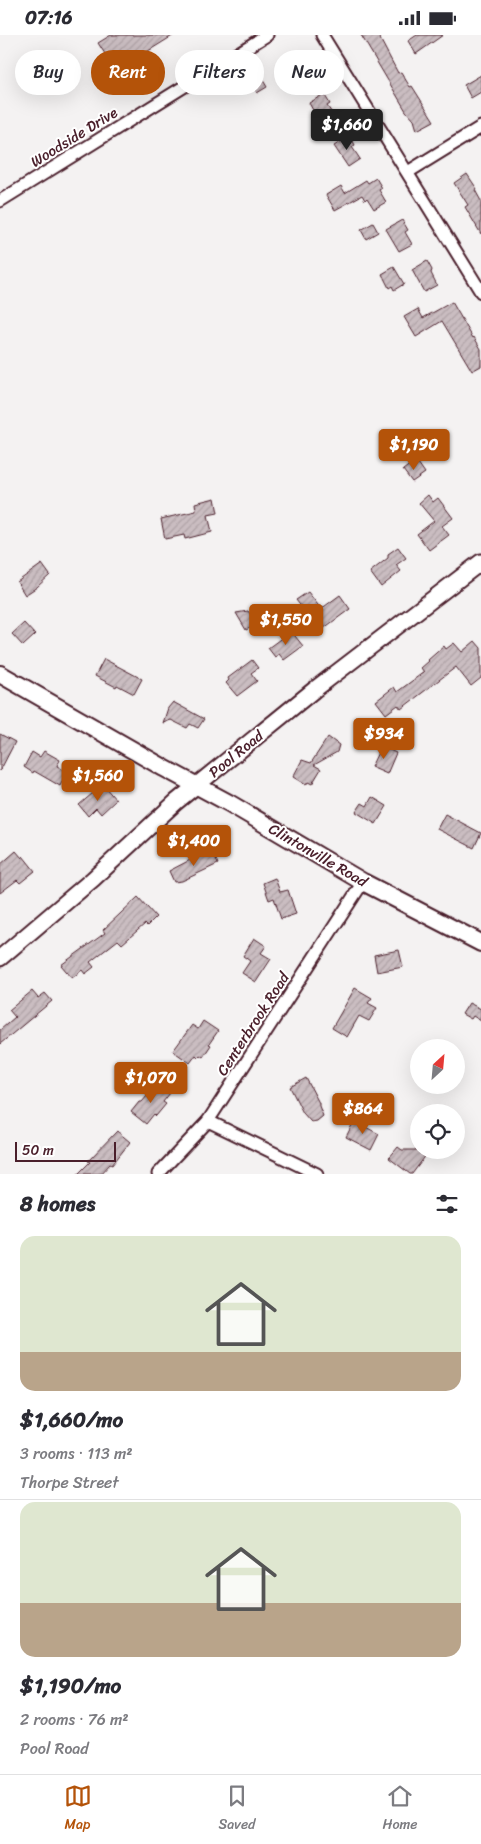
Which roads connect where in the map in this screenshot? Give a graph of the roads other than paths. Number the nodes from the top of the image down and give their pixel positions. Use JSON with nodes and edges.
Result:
{"nodes":[{"id":1,"x":267,"y":35,"type":"edge"},
{"id":2,"x":322,"y":35,"type":"edge"},
{"id":3,"x":481,"y":127,"type":"edge"},
{"id":4,"x":408,"y":172,"type":"junction"},
{"id":5,"x":0,"y":201,"type":"edge"},
{"id":6,"x":481,"y":292,"type":"edge"},
{"id":7,"x":481,"y":562,"type":"edge"},
{"id":8,"x":0,"y":673,"type":"edge"},
{"id":9,"x":196,"y":786,"type":"junction"},
{"id":10,"x":364,"y":882,"type":"junction"},
{"id":11,"x":481,"y":943,"type":"edge"},
{"id":12,"x":0,"y":957,"type":"edge"},
{"id":13,"x":208,"y":1121,"type":"junction"},
{"id":14,"x":158,"y":1174,"type":"edge"},
{"id":15,"x":317,"y":1174,"type":"edge"}],
"edges":[{"from":1,"to":5,"type":"street","name":"Woodside Drive"},
{"from":2,"to":4,"type":"street"},
{"from":3,"to":4,"type":"street"},
{"from":4,"to":6,"type":"street"},
{"from":7,"to":9,"type":"street","name":"Pool Road"},
{"from":8,"to":9,"type":"main road","name":"Clintonville Road"},
{"from":9,"to":10,"type":"main road","name":"Clintonville Road"},
{"from":9,"to":12,"type":"street","name":"Pool Road"},
{"from":10,"to":11,"type":"main road","name":"Clintonville Road"},
{"from":10,"to":13,"type":"street","name":"Centerbrook Road"},
{"from":13,"to":14,"type":"street","name":"Centerbrook Road"},
{"from":13,"to":15,"type":"street"}]}
